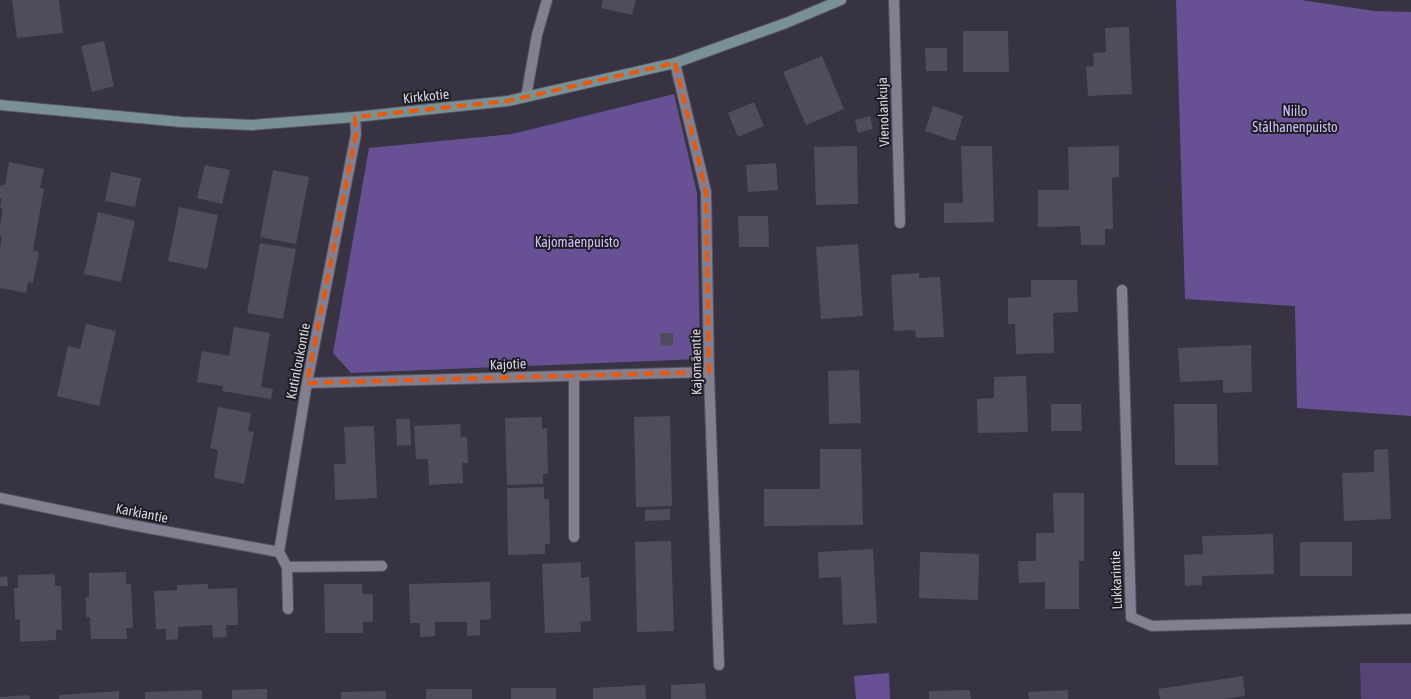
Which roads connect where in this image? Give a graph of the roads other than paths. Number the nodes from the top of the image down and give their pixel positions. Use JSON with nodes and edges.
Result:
{"nodes":[{"id":1,"x":547,"y":0,"type":"edge"},
{"id":2,"x":841,"y":0,"type":"edge"},
{"id":3,"x":894,"y":0,"type":"edge"},
{"id":4,"x":675,"y":63,"type":"junction"},
{"id":5,"x":526,"y":97,"type":"junction"},
{"id":6,"x":0,"y":105,"type":"edge"},
{"id":7,"x":355,"y":117,"type":"junction"},
{"id":8,"x":900,"y":223,"type":"dead end"},
{"id":9,"x":1122,"y":290,"type":"dead end"},
{"id":10,"x":709,"y":372,"type":"junction"},
{"id":11,"x":574,"y":376,"type":"junction"},
{"id":12,"x":307,"y":383,"type":"junction"},
{"id":13,"x":0,"y":498,"type":"edge"},
{"id":14,"x":574,"y":537,"type":"dead end"},
{"id":15,"x":279,"y":552,"type":"junction"},
{"id":16,"x":382,"y":566,"type":"dead end"},
{"id":17,"x":288,"y":567,"type":"junction"},
{"id":18,"x":288,"y":609,"type":"dead end"},
{"id":19,"x":1411,"y":619,"type":"edge"},
{"id":20,"x":719,"y":665,"type":"dead end"}],
"edges":[{"from":1,"to":5,"type":"street"},
{"from":2,"to":4,"type":"street","name":"Kirkkotie"},
{"from":3,"to":8,"type":"street","name":"Vienolankuja"},
{"from":4,"to":5,"type":"street","name":"Kirkkotie"},
{"from":4,"to":10,"type":"street","name":"Kajomäentie"},
{"from":5,"to":7,"type":"street","name":"Kirkkotie"},
{"from":6,"to":7,"type":"street","name":"Kirkkotie"},
{"from":7,"to":12,"type":"street","name":"Kutinloukontie"},
{"from":9,"to":19,"type":"street","name":"Lukkarintie"},
{"from":10,"to":11,"type":"street","name":"Kajotie"},
{"from":10,"to":20,"type":"street","name":"Kajomäentie"},
{"from":11,"to":12,"type":"street","name":"Kajotie"},
{"from":11,"to":14,"type":"street"},
{"from":12,"to":15,"type":"street","name":"Kutinloukontie"},
{"from":13,"to":15,"type":"street","name":"Karkiantie"},
{"from":15,"to":17,"type":"street"},
{"from":16,"to":17,"type":"street"},
{"from":17,"to":18,"type":"street"}]}
